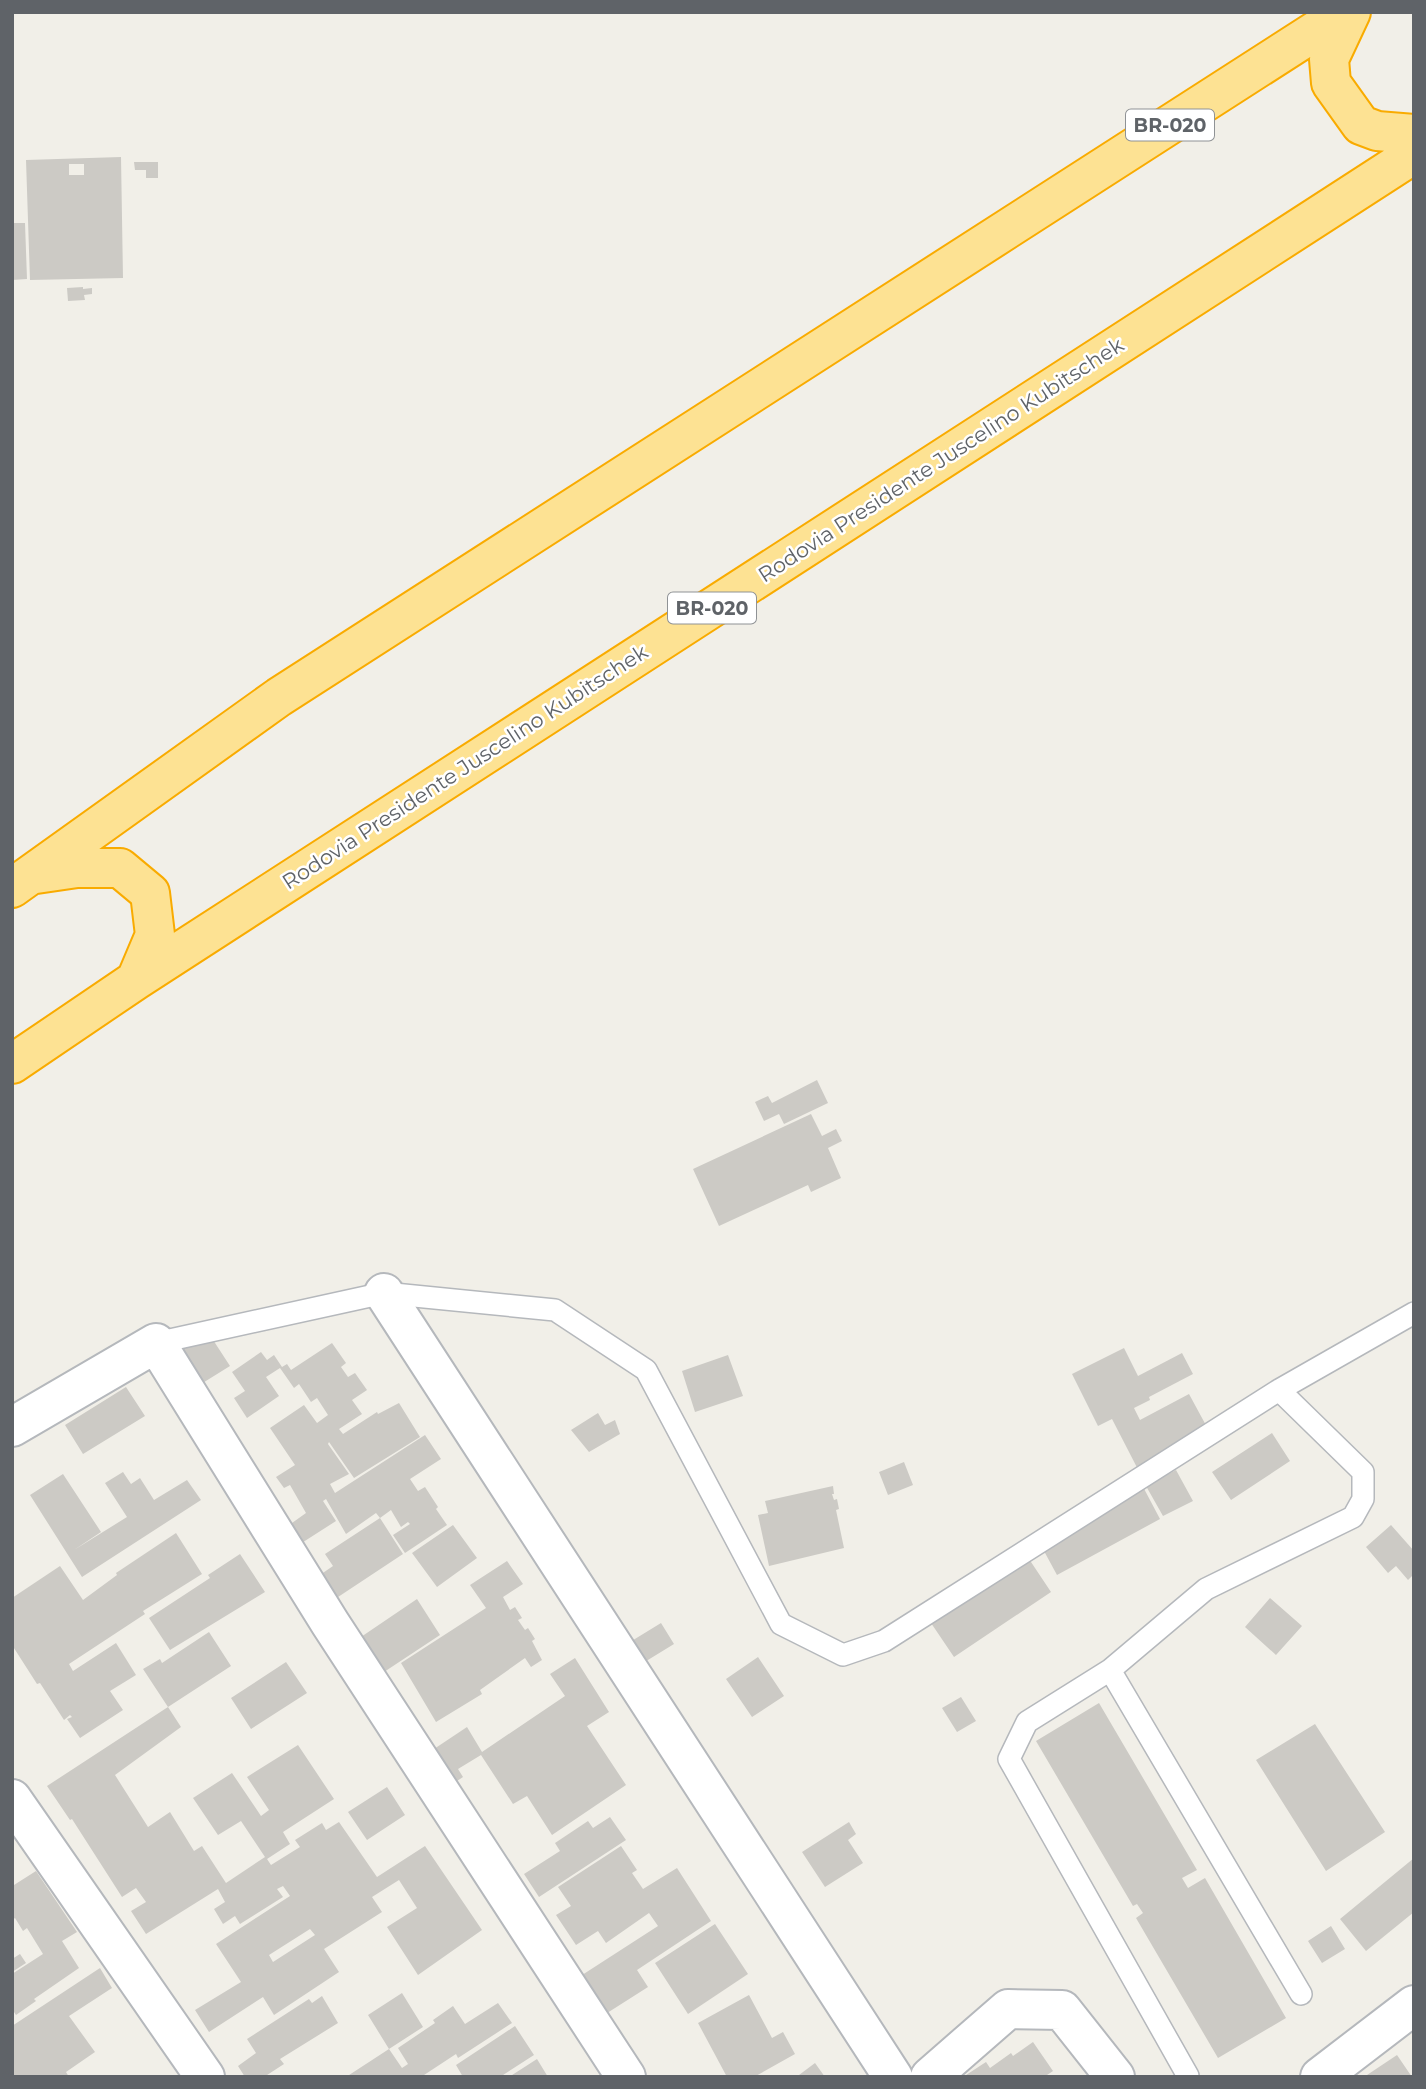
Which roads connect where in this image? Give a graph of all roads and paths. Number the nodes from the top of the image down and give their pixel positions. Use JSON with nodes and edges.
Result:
{"nodes":[{"id":1,"x":1345,"y":12,"type":"edge"},
{"id":2,"x":1351,"y":12,"type":"edge"},
{"id":3,"x":1414,"y":134,"type":"edge"},
{"id":4,"x":1414,"y":154,"type":"edge"},
{"id":5,"x":19,"y":882,"type":"edge"},
{"id":6,"x":136,"y":980,"type":"junction"},
{"id":7,"x":12,"y":1064,"type":"edge"},
{"id":8,"x":384,"y":1293,"type":"junction"},
{"id":9,"x":1414,"y":1313,"type":"edge"},
{"id":10,"x":156,"y":1343,"type":"junction"},
{"id":11,"x":1279,"y":1390,"type":"junction"},
{"id":12,"x":12,"y":1427,"type":"edge"},
{"id":13,"x":1110,"y":1670,"type":"junction"},
{"id":14,"x":12,"y":1799,"type":"edge"},
{"id":15,"x":1301,"y":1994,"type":"dead end"},
{"id":16,"x":1414,"y":2006,"type":"edge"},
{"id":17,"x":1188,"y":2076,"type":"edge"},
{"id":18,"x":205,"y":2077,"type":"edge"},
{"id":19,"x":626,"y":2077,"type":"edge"},
{"id":20,"x":893,"y":2077,"type":"edge"},
{"id":21,"x":930,"y":2077,"type":"edge"},
{"id":22,"x":1115,"y":2077,"type":"edge"},
{"id":23,"x":1320,"y":2077,"type":"edge"}],
"edges":[{"from":1,"to":5,"type":"highway","number":"BR-020"},
{"from":2,"to":3,"type":"highway"},
{"from":4,"to":6,"type":"highway","name":"Rodovia Presidente Juscelino Kubitschek","number":"BR-020"},
{"from":5,"to":6,"type":"highway"},
{"from":6,"to":7,"type":"highway","name":"Rodovia Presidente Juscelino Kubitschek","number":"BR-020"},
{"from":8,"to":10,"type":"lane"},
{"from":8,"to":11,"type":"lane"},
{"from":8,"to":20,"type":"street"},
{"from":9,"to":11,"type":"lane"},
{"from":10,"to":12,"type":"street"},
{"from":10,"to":19,"type":"street"},
{"from":11,"to":13,"type":"lane"},
{"from":13,"to":15,"type":"lane"},
{"from":13,"to":17,"type":"lane"},
{"from":14,"to":18,"type":"street"},
{"from":16,"to":23,"type":"street"},
{"from":21,"to":22,"type":"street"}]}
